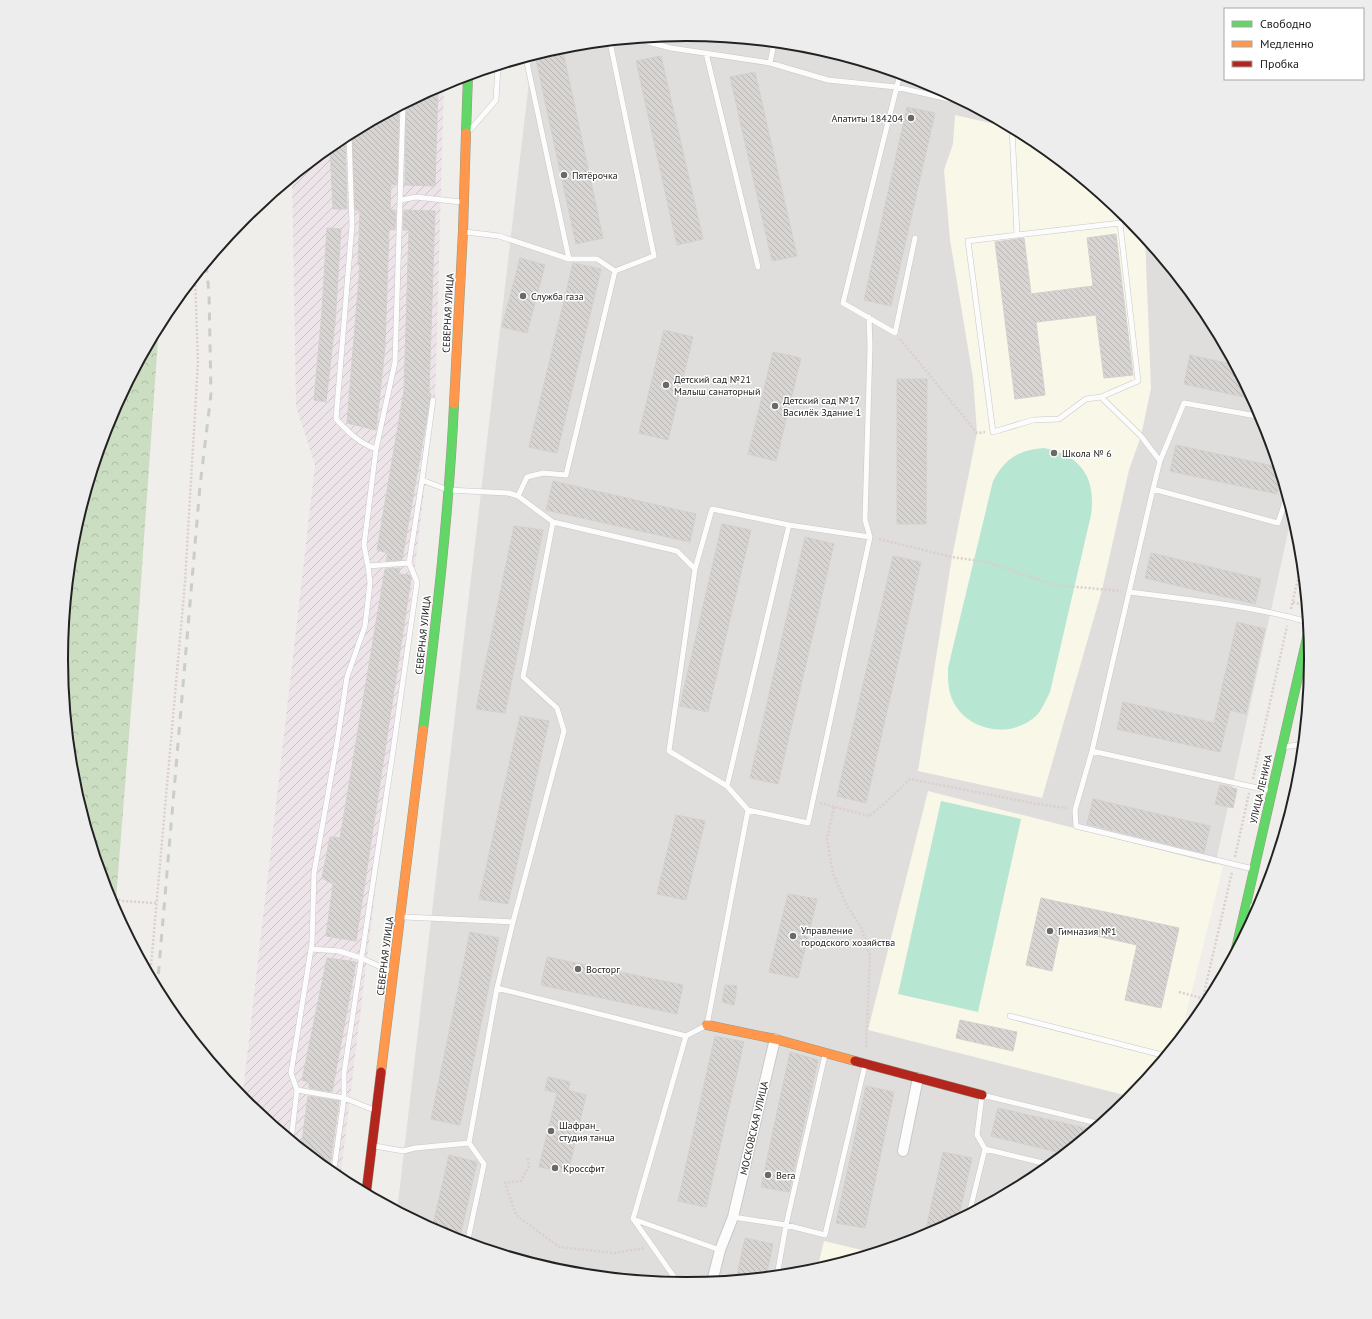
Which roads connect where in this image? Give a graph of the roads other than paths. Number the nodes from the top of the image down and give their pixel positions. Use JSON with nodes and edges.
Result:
{"nodes":[{"id":1,"x":648,"y":42,"type":"edge"},
{"id":2,"x":611,"y":45,"type":"edge"},
{"id":3,"x":773,"y":47,"type":"edge"},
{"id":4,"x":706,"y":53,"type":"junction"},
{"id":5,"x":527,"y":62,"type":"edge"},
{"id":6,"x":770,"y":63,"type":"junction"},
{"id":7,"x":498,"y":71,"type":"edge"},
{"id":8,"x":898,"y":79,"type":"edge"},
{"id":9,"x":468,"y":81,"type":"edge"},
{"id":10,"x":896,"y":87,"type":"junction"},
{"id":11,"x":945,"y":98,"type":"edge"},
{"id":12,"x":403,"y":110,"type":"edge"},
{"id":13,"x":1012,"y":134,"type":"edge"},
{"id":14,"x":465,"y":136,"type":"junction"},
{"id":15,"x":349,"y":141,"type":"edge"},
{"id":16,"x":401,"y":200,"type":"junction"},
{"id":17,"x":463,"y":202,"type":"junction"},
{"id":18,"x":463,"y":232,"type":"junction"},
{"id":19,"x":1016,"y":235,"type":"junction"},
{"id":20,"x":916,"y":238,"type":"dead end"},
{"id":21,"x":569,"y":259,"type":"junction"},
{"id":22,"x":758,"y":267,"type":"dead end"},
{"id":23,"x":615,"y":271,"type":"junction"},
{"id":24,"x":869,"y":317,"type":"junction"},
{"id":25,"x":1101,"y":397,"type":"junction"},
{"id":26,"x":434,"y":400,"type":"dead end"},
{"id":27,"x":1254,"y":416,"type":"edge"},
{"id":28,"x":376,"y":449,"type":"junction"},
{"id":29,"x":1160,"y":461,"type":"junction"},
{"id":30,"x":422,"y":480,"type":"junction"},
{"id":31,"x":1152,"y":489,"type":"junction"},
{"id":32,"x":448,"y":490,"type":"junction"},
{"id":33,"x":518,"y":496,"type":"junction"},
{"id":34,"x":1284,"y":504,"type":"edge"},
{"id":35,"x":553,"y":522,"type":"junction"},
{"id":36,"x":789,"y":525,"type":"junction"},
{"id":37,"x":870,"y":537,"type":"junction"},
{"id":38,"x":409,"y":563,"type":"junction"},
{"id":39,"x":368,"y":566,"type":"junction"},
{"id":40,"x":695,"y":569,"type":"junction"},
{"id":41,"x":1130,"y":592,"type":"junction"},
{"id":42,"x":1303,"y":620,"type":"edge"},
{"id":43,"x":1304,"y":648,"type":"edge"},
{"id":44,"x":1298,"y":745,"type":"edge"},
{"id":45,"x":1282,"y":747,"type":"junction"},
{"id":46,"x":1092,"y":751,"type":"junction"},
{"id":47,"x":727,"y":786,"type":"junction"},
{"id":48,"x":1272,"y":791,"type":"junction"},
{"id":49,"x":748,"y":810,"type":"junction"},
{"id":50,"x":1254,"y":869,"type":"junction"},
{"id":51,"x":1253,"y":906,"type":"edge"},
{"id":52,"x":1245,"y":908,"type":"junction"},
{"id":53,"x":1251,"y":909,"type":"edge"},
{"id":54,"x":401,"y":917,"type":"junction"},
{"id":55,"x":513,"y":922,"type":"junction"},
{"id":56,"x":1238,"y":938,"type":"edge"},
{"id":57,"x":311,"y":949,"type":"junction"},
{"id":58,"x":361,"y":958,"type":"junction"},
{"id":59,"x":394,"y":972,"type":"junction"},
{"id":60,"x":497,"y":988,"type":"junction"},
{"id":61,"x":1010,"y":1016,"type":"dead end"},
{"id":62,"x":707,"y":1025,"type":"junction"},
{"id":63,"x":686,"y":1036,"type":"junction"},
{"id":64,"x":775,"y":1039,"type":"junction"},
{"id":65,"x":825,"y":1053,"type":"junction"},
{"id":66,"x":1161,"y":1055,"type":"edge"},
{"id":67,"x":866,"y":1064,"type":"junction"},
{"id":68,"x":918,"y":1078,"type":"junction"},
{"id":69,"x":297,"y":1090,"type":"junction"},
{"id":70,"x":982,"y":1095,"type":"junction"},
{"id":71,"x":344,"y":1098,"type":"junction"},
{"id":72,"x":377,"y":1110,"type":"junction"},
{"id":73,"x":1096,"y":1123,"type":"edge"},
{"id":74,"x":291,"y":1135,"type":"edge"},
{"id":75,"x":469,"y":1143,"type":"junction"},
{"id":76,"x":372,"y":1146,"type":"junction"},
{"id":77,"x":985,"y":1149,"type":"junction"},
{"id":78,"x":903,"y":1151,"type":"dead end"},
{"id":79,"x":1045,"y":1163,"type":"edge"},
{"id":80,"x":335,"y":1169,"type":"edge"},
{"id":81,"x":367,"y":1189,"type":"edge"},
{"id":82,"x":970,"y":1208,"type":"edge"},
{"id":83,"x":733,"y":1217,"type":"junction"},
{"id":84,"x":633,"y":1220,"type":"junction"},
{"id":85,"x":786,"y":1225,"type":"junction"},
{"id":86,"x":468,"y":1238,"type":"edge"},
{"id":87,"x":720,"y":1250,"type":"junction"},
{"id":88,"x":778,"y":1271,"type":"edge"},
{"id":89,"x":713,"y":1277,"type":"edge"},
{"id":90,"x":675,"y":1278,"type":"edge"}],
"edges":[{"from":1,"to":4,"type":"lane"},
{"from":2,"to":23,"type":"lane"},
{"from":3,"to":6,"type":"lane"},
{"from":4,"to":6,"type":"lane"},
{"from":4,"to":22,"type":"lane"},
{"from":5,"to":21,"type":"lane"},
{"from":6,"to":10,"type":"lane"},
{"from":7,"to":14,"type":"lane"},
{"from":8,"to":10,"type":"lane"},
{"from":9,"to":14,"type":"main road","name":"СЕВЕРНАЯ УЛИЦА"},
{"from":10,"to":11,"type":"lane"},
{"from":10,"to":24,"type":"lane"},
{"from":12,"to":16,"type":"lane"},
{"from":13,"to":19,"type":"lane"},
{"from":14,"to":17,"type":"main road","name":"СЕВЕРНАЯ УЛИЦА"},
{"from":15,"to":28,"type":"lane"},
{"from":16,"to":17,"type":"lane"},
{"from":16,"to":28,"type":"lane"},
{"from":17,"to":18,"type":"main road","name":"СЕВЕРНАЯ УЛИЦА"},
{"from":18,"to":21,"type":"lane"},
{"from":18,"to":32,"type":"main road","name":"СЕВЕРНАЯ УЛИЦА"},
{"from":19,"to":25,"type":"lane"},
{"from":19,"to":25,"type":"lane"},
{"from":20,"to":24,"type":"lane"},
{"from":21,"to":23,"type":"lane"},
{"from":23,"to":33,"type":"lane"},
{"from":24,"to":37,"type":"lane"},
{"from":25,"to":29,"type":"lane"},
{"from":26,"to":30,"type":"lane"},
{"from":27,"to":29,"type":"lane"},
{"from":28,"to":39,"type":"lane"},
{"from":29,"to":31,"type":"lane"},
{"from":30,"to":32,"type":"lane"},
{"from":30,"to":38,"type":"lane"},
{"from":31,"to":34,"type":"lane"},
{"from":31,"to":41,"type":"lane"},
{"from":32,"to":33,"type":"lane"},
{"from":32,"to":54,"type":"main road","name":"СЕВЕРНАЯ УЛИЦА"},
{"from":33,"to":35,"type":"lane"},
{"from":35,"to":40,"type":"lane"},
{"from":35,"to":55,"type":"lane"},
{"from":36,"to":37,"type":"lane"},
{"from":36,"to":40,"type":"lane"},
{"from":36,"to":47,"type":"lane"},
{"from":37,"to":49,"type":"lane"},
{"from":38,"to":39,"type":"lane"},
{"from":38,"to":58,"type":"lane"},
{"from":39,"to":57,"type":"lane"},
{"from":40,"to":47,"type":"lane"},
{"from":41,"to":42,"type":"lane"},
{"from":41,"to":46,"type":"lane"},
{"from":43,"to":45,"type":"main road","name":"УЛИЦА ЛЕНИНА"},
{"from":44,"to":45,"type":"lane"},
{"from":45,"to":48,"type":"main road","name":"УЛИЦА ЛЕНИНА"},
{"from":46,"to":48,"type":"lane"},
{"from":46,"to":50,"type":"lane"},
{"from":47,"to":49,"type":"lane"},
{"from":48,"to":50,"type":"main road","name":"УЛИЦА ЛЕНИНА"},
{"from":49,"to":62,"type":"lane"},
{"from":50,"to":52,"type":"main road","name":"УЛИЦА ЛЕНИНА"},
{"from":51,"to":52,"type":"lane"},
{"from":52,"to":53,"type":"lane"},
{"from":52,"to":56,"type":"main road","name":"УЛИЦА ЛЕНИНА"},
{"from":54,"to":55,"type":"lane"},
{"from":54,"to":59,"type":"main road","name":"СЕВЕРНАЯ УЛИЦА"},
{"from":55,"to":60,"type":"lane"},
{"from":57,"to":58,"type":"lane"},
{"from":57,"to":69,"type":"lane"},
{"from":58,"to":59,"type":"lane"},
{"from":58,"to":71,"type":"lane"},
{"from":59,"to":72,"type":"main road","name":"СЕВЕРНАЯ УЛИЦА"},
{"from":60,"to":63,"type":"lane"},
{"from":60,"to":75,"type":"lane"},
{"from":61,"to":66,"type":"lane"},
{"from":62,"to":63,"type":"lane"},
{"from":62,"to":64,"type":"main road"},
{"from":63,"to":84,"type":"lane"},
{"from":64,"to":65,"type":"main road"},
{"from":64,"to":83,"type":"street","name":"МОСКОВСКАЯ УЛИЦА"},
{"from":65,"to":67,"type":"main road"},
{"from":65,"to":85,"type":"lane"},
{"from":67,"to":68,"type":"main road"},
{"from":67,"to":85,"type":"lane"},
{"from":68,"to":70,"type":"main road"},
{"from":68,"to":78,"type":"street"},
{"from":69,"to":71,"type":"lane"},
{"from":69,"to":74,"type":"lane"},
{"from":70,"to":73,"type":"lane"},
{"from":70,"to":77,"type":"lane"},
{"from":71,"to":72,"type":"lane"},
{"from":71,"to":80,"type":"lane"},
{"from":72,"to":76,"type":"main road","name":"СЕВЕРНАЯ УЛИЦА"},
{"from":75,"to":76,"type":"lane"},
{"from":75,"to":86,"type":"lane"},
{"from":76,"to":81,"type":"main road","name":"СЕВЕРНАЯ УЛИЦА"},
{"from":77,"to":79,"type":"lane"},
{"from":77,"to":82,"type":"lane"},
{"from":83,"to":85,"type":"lane"},
{"from":83,"to":87,"type":"street","name":"МОСКОВСКАЯ УЛИЦА"},
{"from":84,"to":87,"type":"lane"},
{"from":84,"to":90,"type":"lane"},
{"from":85,"to":88,"type":"lane"},
{"from":87,"to":89,"type":"street","name":"МОСКОВСКАЯ УЛИЦА"}]}
